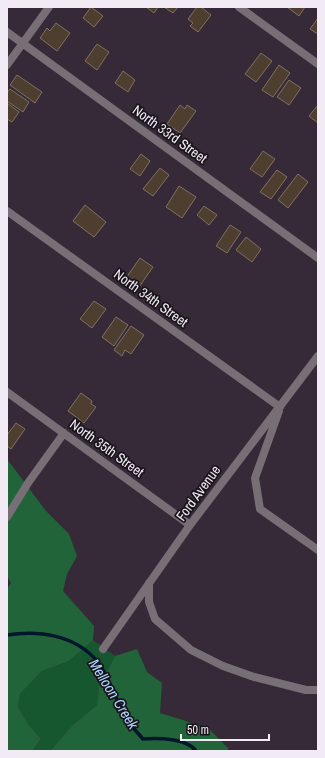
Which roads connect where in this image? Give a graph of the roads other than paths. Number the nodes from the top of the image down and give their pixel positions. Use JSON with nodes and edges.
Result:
{"nodes":[{"id":1,"x":49,"y":7,"type":"edge"},
{"id":2,"x":239,"y":7,"type":"edge"},
{"id":3,"x":7,"y":32,"type":"edge"},
{"id":4,"x":23,"y":43,"type":"junction"},
{"id":5,"x":318,"y":64,"type":"edge"},
{"id":6,"x":7,"y":65,"type":"edge"},
{"id":7,"x":7,"y":211,"type":"edge"},
{"id":8,"x":318,"y":258,"type":"edge"},
{"id":9,"x":318,"y":356,"type":"edge"},
{"id":10,"x":7,"y":392,"type":"edge"},
{"id":11,"x":280,"y":407,"type":"junction"},
{"id":12,"x":64,"y":433,"type":"junction"},
{"id":13,"x":7,"y":517,"type":"edge"},
{"id":14,"x":190,"y":525,"type":"junction"},
{"id":15,"x":318,"y":550,"type":"edge"},
{"id":16,"x":149,"y":582,"type":"junction"},
{"id":17,"x":103,"y":649,"type":"dead end"},
{"id":18,"x":318,"y":690,"type":"edge"}],
"edges":[{"from":1,"to":4,"type":"street"},
{"from":2,"to":5,"type":"street"},
{"from":3,"to":4,"type":"street","name":"North 33rd Street"},
{"from":4,"to":6,"type":"street"},
{"from":4,"to":8,"type":"street","name":"North 33rd Street"},
{"from":7,"to":11,"type":"street","name":"North 34th Street"},
{"from":9,"to":11,"type":"street","name":"Ford Avenue"},
{"from":10,"to":12,"type":"street","name":"North 35th Street"},
{"from":11,"to":14,"type":"street","name":"Ford Avenue"},
{"from":11,"to":15,"type":"street"},
{"from":12,"to":13,"type":"street"},
{"from":12,"to":14,"type":"street","name":"North 35th Street"},
{"from":14,"to":16,"type":"street","name":"Ford Avenue"},
{"from":16,"to":17,"type":"street","name":"Ford Avenue"},
{"from":16,"to":18,"type":"street"}]}
